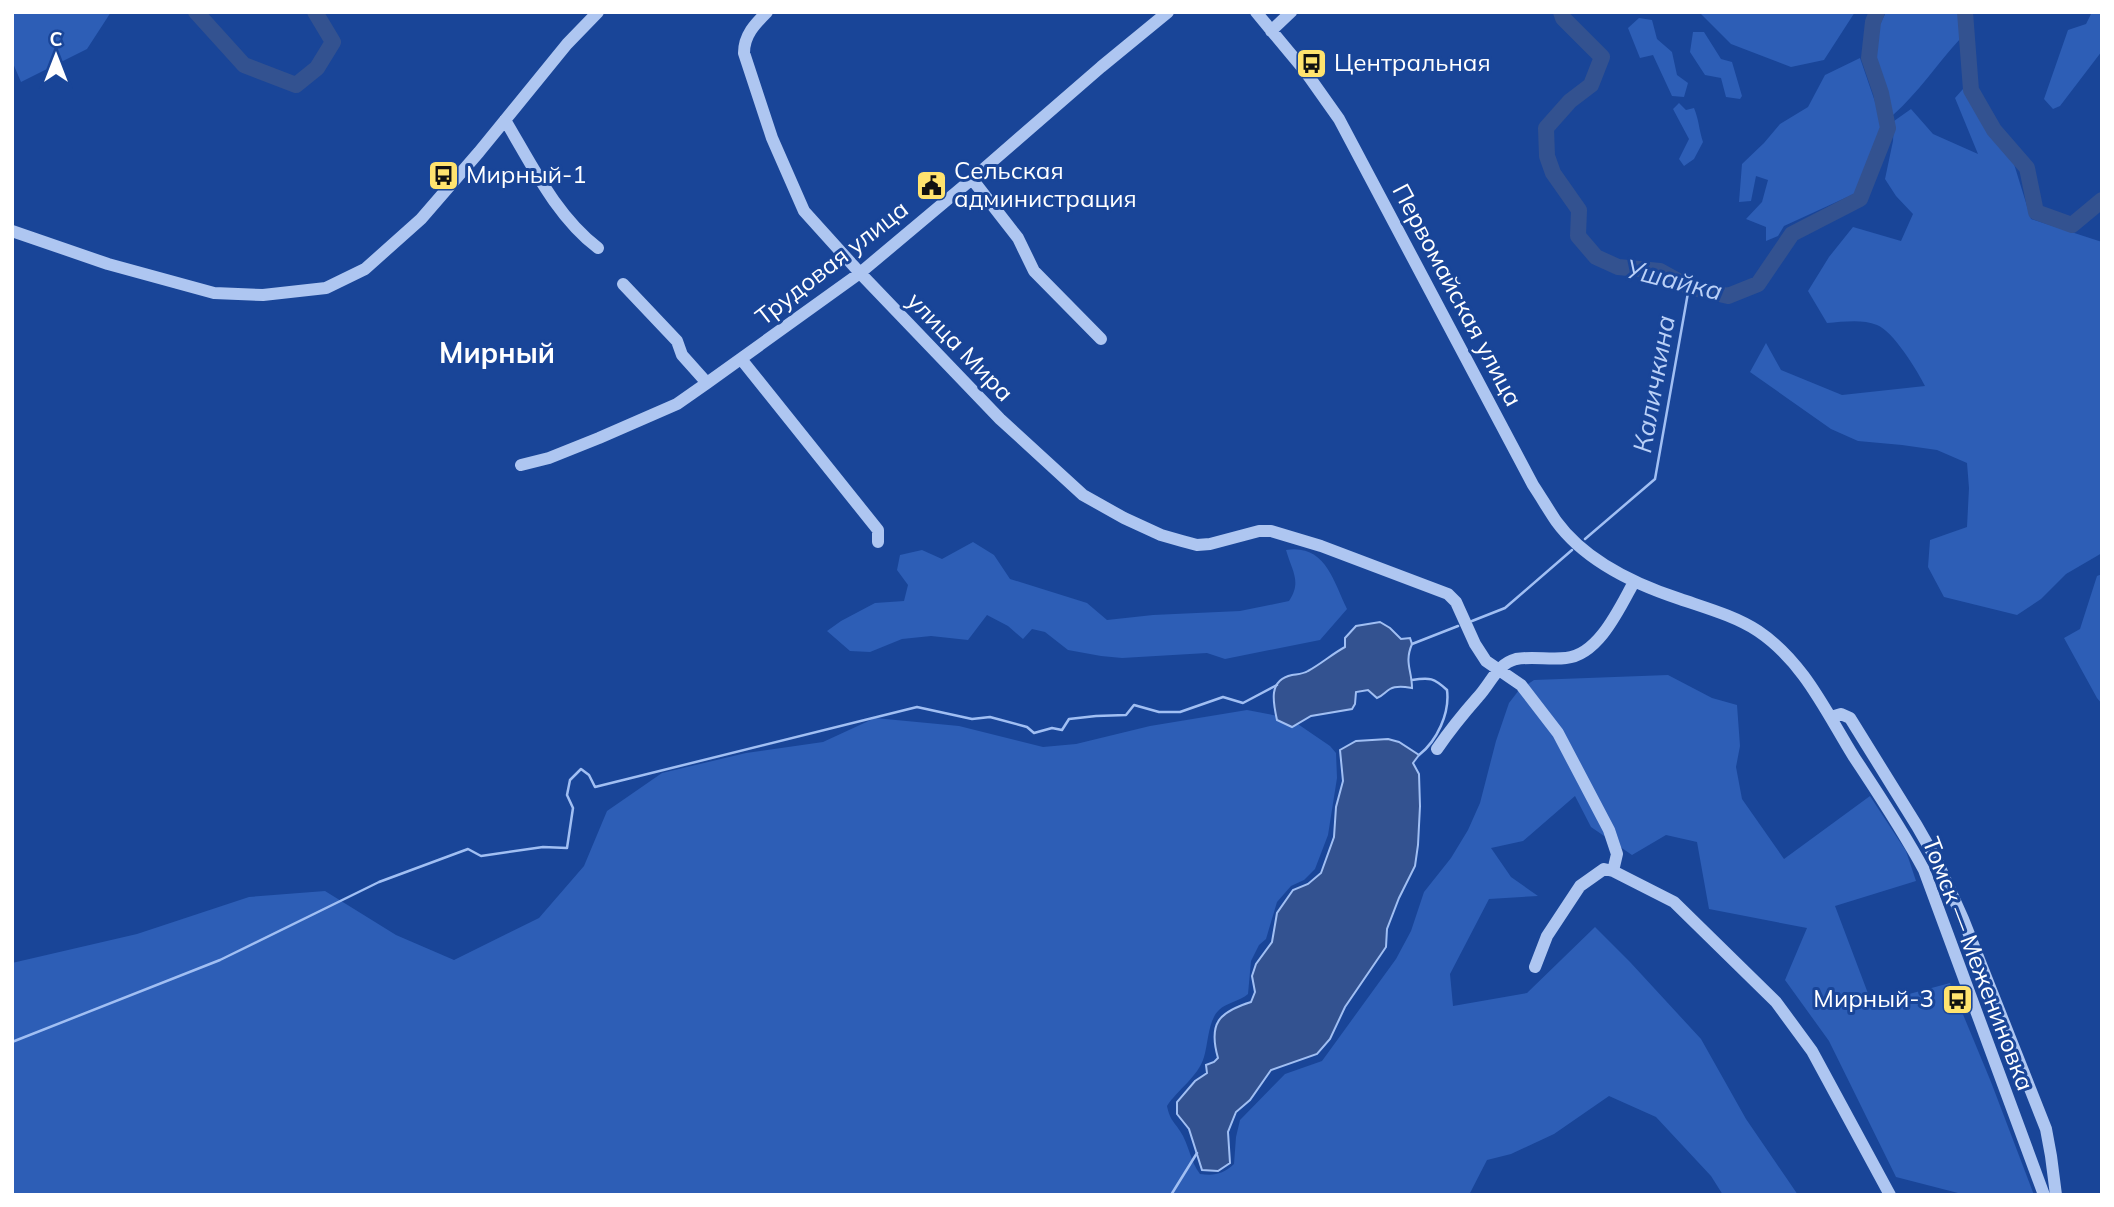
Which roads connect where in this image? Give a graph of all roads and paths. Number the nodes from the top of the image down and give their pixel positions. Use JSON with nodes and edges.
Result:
{"nodes":[{"id":1,"x":598,"y":12,"type":"edge"},
{"id":2,"x":767,"y":12,"type":"edge"},
{"id":3,"x":1168,"y":12,"type":"edge"},
{"id":4,"x":1256,"y":12,"type":"edge"},
{"id":5,"x":1291,"y":12,"type":"edge"},
{"id":6,"x":1271,"y":31,"type":"junction"},
{"id":7,"x":505,"y":120,"type":"junction"},
{"id":8,"x":972,"y":179,"type":"junction"},
{"id":9,"x":12,"y":231,"type":"edge"},
{"id":10,"x":598,"y":248,"type":"dead end"},
{"id":11,"x":860,"y":273,"type":"junction"},
{"id":12,"x":622,"y":285,"type":"dead end"},
{"id":13,"x":1101,"y":339,"type":"dead end"},
{"id":14,"x":741,"y":359,"type":"junction"},
{"id":15,"x":707,"y":383,"type":"junction"},
{"id":16,"x":521,"y":465,"type":"dead end"},
{"id":17,"x":878,"y":542,"type":"dead end"},
{"id":18,"x":1634,"y":582,"type":"junction"},
{"id":19,"x":1498,"y":669,"type":"junction"},
{"id":20,"x":1830,"y":717,"type":"junction"},
{"id":21,"x":1437,"y":749,"type":"dead end"},
{"id":22,"x":1614,"y":872,"type":"junction"},
{"id":23,"x":1963,"y":919,"type":"junction"},
{"id":24,"x":1946,"y":926,"type":"junction"},
{"id":25,"x":1535,"y":967,"type":"dead end"},
{"id":26,"x":1890,"y":1195,"type":"edge"},
{"id":27,"x":2044,"y":1195,"type":"edge"},
{"id":28,"x":2056,"y":1195,"type":"edge"}],
"edges":[{"from":1,"to":7,"type":"street"},
{"from":2,"to":11,"type":"street","name":"улица Мира"},
{"from":3,"to":8,"type":"street","name":"Трудовая улица"},
{"from":4,"to":6,"type":"street","name":"Первомайская улица"},
{"from":5,"to":6,"type":"street"},
{"from":6,"to":18,"type":"street","name":"Первомайская улица"},
{"from":7,"to":9,"type":"street"},
{"from":7,"to":10,"type":"street"},
{"from":8,"to":11,"type":"street","name":"Трудовая улица"},
{"from":8,"to":13,"type":"street"},
{"from":11,"to":14,"type":"street","name":"Трудовая улица"},
{"from":11,"to":19,"type":"street","name":"улица Мира"},
{"from":12,"to":15,"type":"street"},
{"from":14,"to":15,"type":"street","name":"Трудовая улица"},
{"from":14,"to":17,"type":"street"},
{"from":15,"to":16,"type":"street","name":"Трудовая улица"},
{"from":18,"to":19,"type":"street"},
{"from":18,"to":20,"type":"street","name":"Томск — Межениновка"},
{"from":19,"to":21,"type":"street"},
{"from":19,"to":22,"type":"street","name":"улица Мира"},
{"from":20,"to":23,"type":"street"},
{"from":20,"to":24,"type":"street","name":"Томск — Межениновка"},
{"from":22,"to":25,"type":"street"},
{"from":22,"to":26,"type":"street"},
{"from":23,"to":24,"type":"street"},
{"from":23,"to":28,"type":"street"},
{"from":24,"to":27,"type":"street","name":"Томск — Межениновка"}]}
